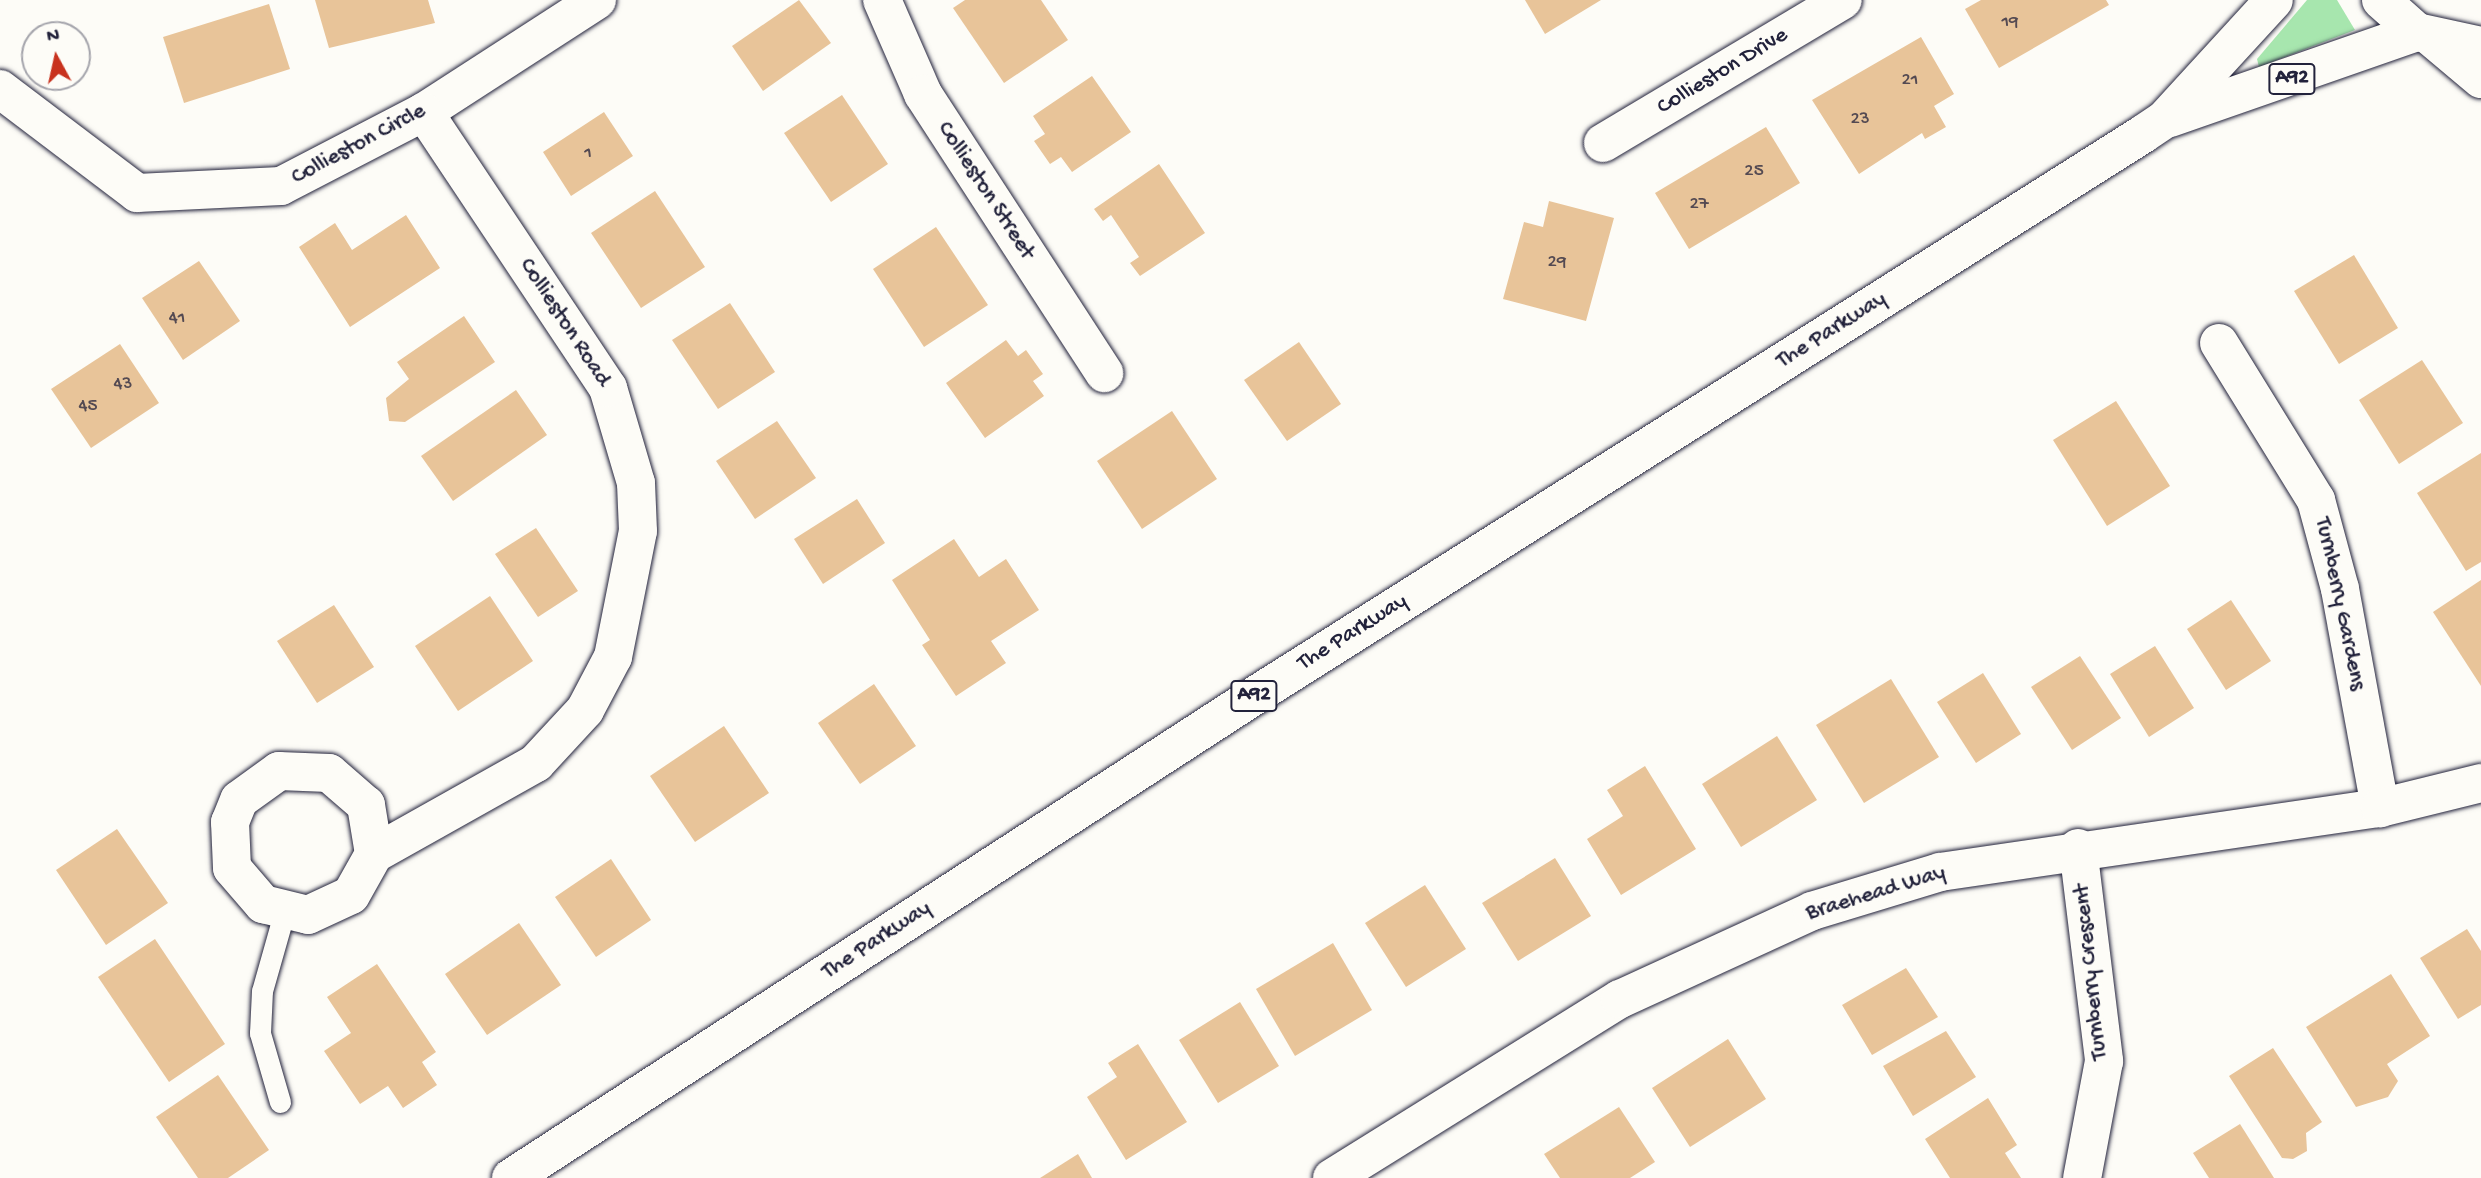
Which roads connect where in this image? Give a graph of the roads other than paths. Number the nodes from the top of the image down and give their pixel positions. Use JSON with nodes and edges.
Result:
{"nodes":[{"id":1,"x":597,"y":0,"type":"edge"},
{"id":2,"x":882,"y":0,"type":"edge"},
{"id":3,"x":1843,"y":0,"type":"edge"},
{"id":4,"x":2274,"y":0,"type":"edge"},
{"id":5,"x":2381,"y":0,"type":"edge"},
{"id":6,"x":2425,"y":35,"type":"junction"},
{"id":7,"x":2481,"y":46,"type":"edge"},
{"id":8,"x":2481,"y":79,"type":"edge"},
{"id":9,"x":0,"y":89,"type":"edge"},
{"id":10,"x":424,"y":112,"type":"junction"},
{"id":11,"x":2165,"y":119,"type":"junction"},
{"id":12,"x":1603,"y":143,"type":"dead end"},
{"id":13,"x":2219,"y":342,"type":"dead end"},
{"id":14,"x":1104,"y":373,"type":"dead end"},
{"id":15,"x":2481,"y":783,"type":"edge"},
{"id":16,"x":2380,"y":808,"type":"junction"},
{"id":17,"x":2078,"y":848,"type":"junction"},
{"id":18,"x":374,"y":854,"type":"junction"},
{"id":19,"x":285,"y":913,"type":"junction"},
{"id":20,"x":280,"y":1102,"type":"dead end"},
{"id":21,"x":511,"y":1178,"type":"edge"},
{"id":22,"x":1332,"y":1178,"type":"edge"},
{"id":23,"x":2082,"y":1178,"type":"edge"}],
"edges":[{"from":1,"to":10,"type":"street","name":"Collieston Circle"},
{"from":2,"to":14,"type":"street","name":"Collieston Street"},
{"from":3,"to":12,"type":"street","name":"Collieston Drive"},
{"from":4,"to":11,"type":"street","name":"The Parkway","number":"A92"},
{"from":5,"to":6,"type":"street"},
{"from":6,"to":7,"type":"street","number":"A92"},
{"from":6,"to":8,"type":"street"},
{"from":6,"to":11,"type":"street","name":"The Parkway","number":"A92"},
{"from":9,"to":10,"type":"street","name":"Collieston Circle"},
{"from":10,"to":18,"type":"street","name":"Collieston Road"},
{"from":11,"to":21,"type":"street","name":"The Parkway","number":"A92"},
{"from":13,"to":16,"type":"street","name":"Turnberry Gardens"},
{"from":15,"to":16,"type":"street","name":"Braehead Way"},
{"from":16,"to":17,"type":"street","name":"Braehead Way"},
{"from":17,"to":22,"type":"street","name":"Braehead Way"},
{"from":17,"to":23,"type":"street","name":"Turnberry Crescent"},
{"from":18,"to":19,"type":"street"},
{"from":18,"to":19,"type":"street"},
{"from":19,"to":20,"type":"lane"}]}
